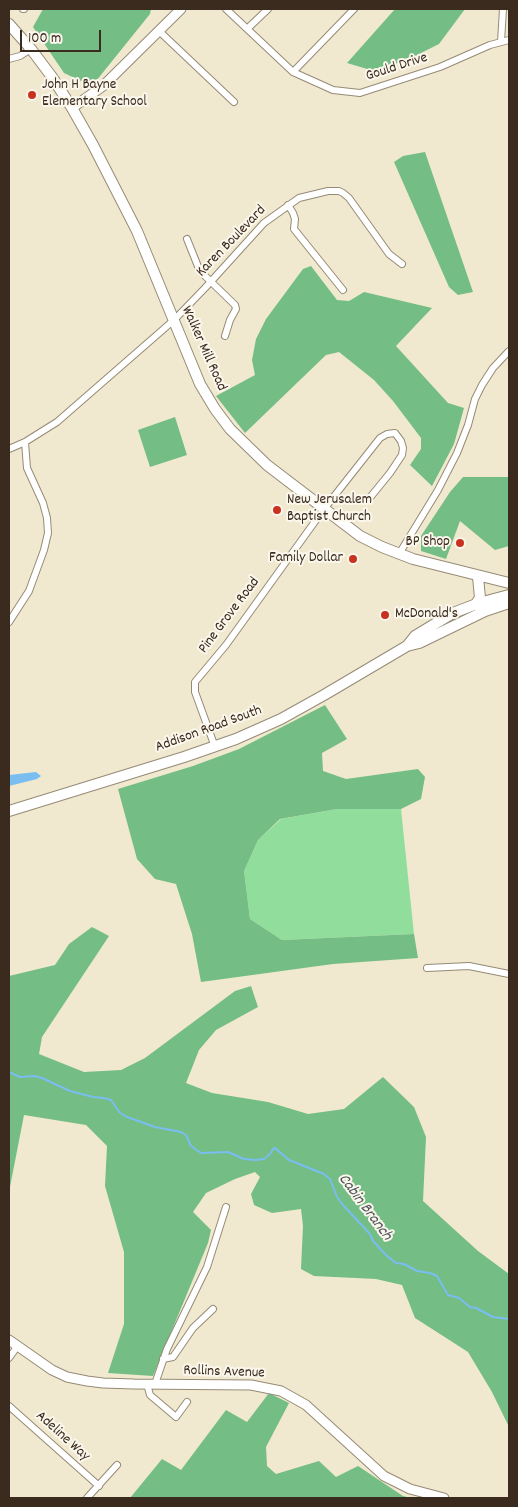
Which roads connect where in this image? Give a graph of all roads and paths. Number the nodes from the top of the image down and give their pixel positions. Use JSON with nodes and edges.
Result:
{"nodes":[{"id":1,"x":181,"y":9,"type":"edge"},
{"id":2,"x":226,"y":9,"type":"edge"},
{"id":3,"x":268,"y":9,"type":"edge"},
{"id":4,"x":354,"y":9,"type":"edge"},
{"id":5,"x":503,"y":9,"type":"edge"},
{"id":6,"x":9,"y":24,"type":"edge"},
{"id":7,"x":247,"y":29,"type":"junction"},
{"id":8,"x":159,"y":31,"type":"junction"},
{"id":9,"x":509,"y":40,"type":"edge"},
{"id":10,"x":501,"y":42,"type":"junction"},
{"id":11,"x":31,"y":50,"type":"junction"},
{"id":12,"x":9,"y":59,"type":"edge"},
{"id":13,"x":292,"y":72,"type":"junction"},
{"id":14,"x":234,"y":102,"type":"dead end"},
{"id":15,"x":72,"y":108,"type":"junction"},
{"id":16,"x":288,"y":205,"type":"junction"},
{"id":17,"x":187,"y":239,"type":"dead end"},
{"id":18,"x":402,"y":264,"type":"dead end"},
{"id":19,"x":210,"y":282,"type":"junction"},
{"id":20,"x":343,"y":290,"type":"dead end"},
{"id":21,"x":174,"y":320,"type":"junction"},
{"id":22,"x":225,"y":336,"type":"dead end"},
{"id":23,"x":509,"y":351,"type":"edge"},
{"id":24,"x":25,"y":442,"type":"junction"},
{"id":25,"x":9,"y":449,"type":"edge"},
{"id":26,"x":355,"y":500,"type":"dead end"},
{"id":27,"x":324,"y":510,"type":"junction"},
{"id":28,"x":399,"y":554,"type":"junction"},
{"id":29,"x":478,"y":577,"type":"junction"},
{"id":30,"x":509,"y":583,"type":"edge"},
{"id":31,"x":509,"y":595,"type":"edge"},
{"id":32,"x":494,"y":603,"type":"junction"},
{"id":33,"x":509,"y":603,"type":"edge"},
{"id":34,"x":475,"y":604,"type":"junction"},
{"id":35,"x":9,"y":622,"type":"edge"},
{"id":36,"x":407,"y":646,"type":"junction"},
{"id":37,"x":215,"y":746,"type":"junction"},
{"id":38,"x":9,"y":811,"type":"edge"},
{"id":39,"x":427,"y":968,"type":"dead end"},
{"id":40,"x":509,"y":974,"type":"edge"},
{"id":41,"x":226,"y":1207,"type":"dead end"},
{"id":42,"x":213,"y":1309,"type":"dead end"},
{"id":43,"x":9,"y":1340,"type":"edge"},
{"id":44,"x":17,"y":1347,"type":"junction"},
{"id":45,"x":9,"y":1358,"type":"edge"},
{"id":46,"x":163,"y":1359,"type":"junction"},
{"id":47,"x":151,"y":1384,"type":"junction"},
{"id":48,"x":187,"y":1402,"type":"dead end"},
{"id":49,"x":9,"y":1406,"type":"edge"},
{"id":50,"x":117,"y":1466,"type":"dead end"},
{"id":51,"x":99,"y":1486,"type":"junction"},
{"id":52,"x":87,"y":1498,"type":"edge"},
{"id":53,"x":444,"y":1498,"type":"edge"}],
"edges":[{"from":1,"to":8,"type":"street"},
{"from":2,"to":7,"type":"street","name":"Gould Drive"},
{"from":3,"to":7,"type":"street"},
{"from":4,"to":13,"type":"street"},
{"from":5,"to":10,"type":"street"},
{"from":6,"to":11,"type":"main road","name":"Walker Mill Road"},
{"from":7,"to":13,"type":"street","name":"Gould Drive"},
{"from":8,"to":14,"type":"street"},
{"from":8,"to":15,"type":"street"},
{"from":9,"to":10,"type":"street","name":"Gould Drive"},
{"from":10,"to":13,"type":"street","name":"Gould Drive"},
{"from":11,"to":12,"type":"street"},
{"from":11,"to":15,"type":"main road","name":"Walker Mill Road"},
{"from":15,"to":21,"type":"main road","name":"Walker Mill Road"},
{"from":16,"to":18,"type":"street","name":"Karen Boulevard"},
{"from":16,"to":19,"type":"street","name":"Karen Boulevard"},
{"from":16,"to":20,"type":"street"},
{"from":17,"to":19,"type":"street"},
{"from":19,"to":21,"type":"street","name":"Karen Boulevard"},
{"from":19,"to":22,"type":"street"},
{"from":21,"to":24,"type":"street","name":"Karen Boulevard"},
{"from":21,"to":27,"type":"main road","name":"Walker Mill Road"},
{"from":23,"to":28,"type":"street"},
{"from":24,"to":25,"type":"street","name":"Karen Boulevard"},
{"from":24,"to":35,"type":"street"},
{"from":26,"to":27,"type":"street"},
{"from":27,"to":28,"type":"main road","name":"Walker Mill Road"},
{"from":27,"to":37,"type":"street","name":"Pine Grove Road"},
{"from":28,"to":29,"type":"main road","name":"Walker Mill Road"},
{"from":29,"to":30,"type":"main road","name":"Walker Mill Road"},
{"from":29,"to":32,"type":"main road"},
{"from":29,"to":34,"type":"main road"},
{"from":31,"to":32,"type":"main road","name":"Addison Road South"},
{"from":32,"to":33,"type":"main road"},
{"from":32,"to":34,"type":"main road","name":"Addison Road South"},
{"from":32,"to":36,"type":"main road","name":"Addison Road South"},
{"from":34,"to":36,"type":"main road","name":"Addison Road South"},
{"from":36,"to":37,"type":"main road","name":"Addison Road South"},
{"from":37,"to":38,"type":"main road","name":"Addison Road South"},
{"from":39,"to":40,"type":"street"},
{"from":41,"to":46,"type":"street"},
{"from":42,"to":46,"type":"street"},
{"from":43,"to":44,"type":"street","name":"Rollins Avenue"},
{"from":44,"to":45,"type":"street"},
{"from":44,"to":47,"type":"street","name":"Rollins Avenue"},
{"from":46,"to":47,"type":"street"},
{"from":47,"to":48,"type":"street"},
{"from":47,"to":53,"type":"street","name":"Rollins Avenue"},
{"from":49,"to":51,"type":"street","name":"Adeline Way"},
{"from":50,"to":51,"type":"street"},
{"from":51,"to":52,"type":"street"}]}
